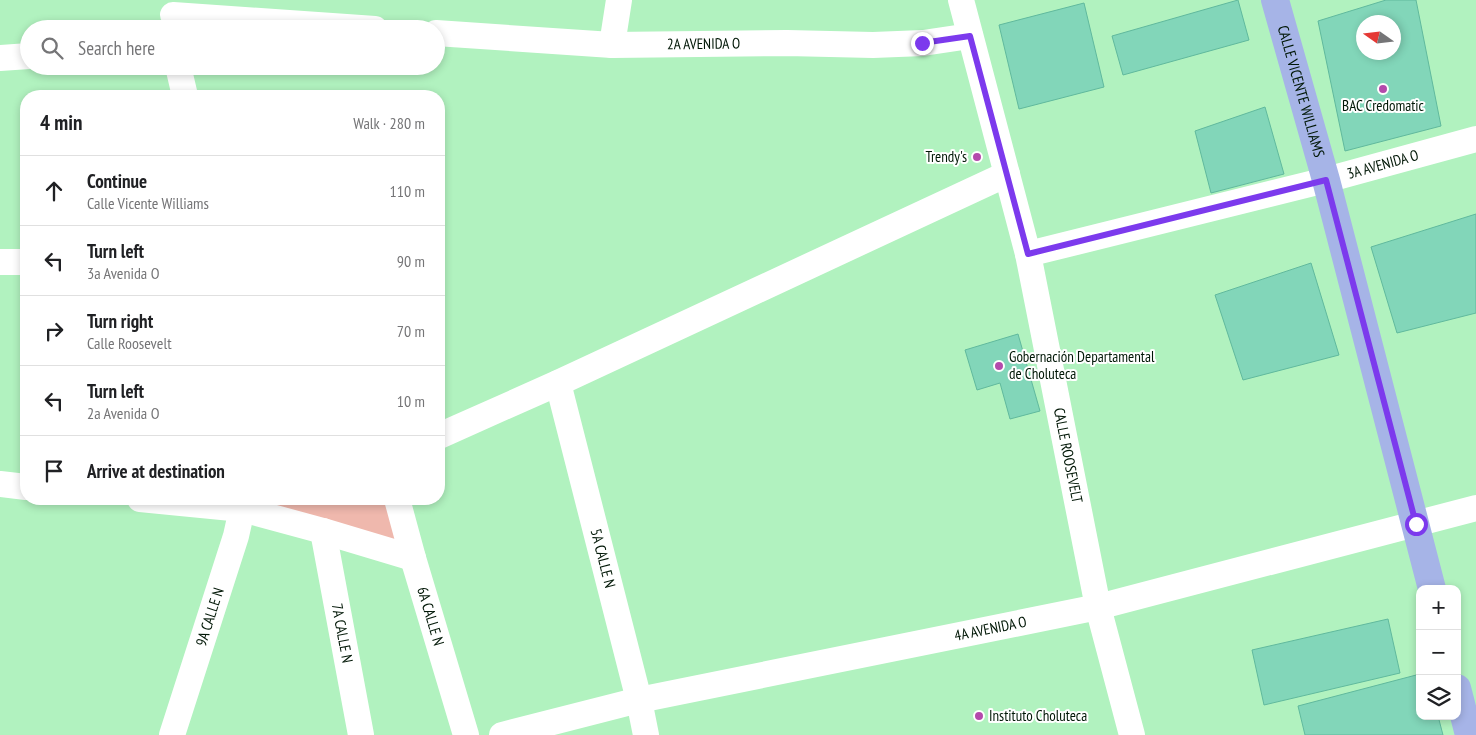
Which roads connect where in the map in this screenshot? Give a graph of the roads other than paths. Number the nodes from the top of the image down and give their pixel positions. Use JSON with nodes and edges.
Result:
{"nodes":[{"id":1,"x":619,"y":0,"type":"edge"},
{"id":2,"x":961,"y":0,"type":"edge"},
{"id":3,"x":1275,"y":0,"type":"edge"},
{"id":4,"x":175,"y":15,"type":"edge"},
{"id":5,"x":246,"y":20,"type":"edge"},
{"id":6,"x":445,"y":34,"type":"edge"},
{"id":7,"x":970,"y":36,"type":"junction"},
{"id":8,"x":612,"y":45,"type":"junction"},
{"id":9,"x":20,"y":57,"type":"edge"},
{"id":10,"x":0,"y":58,"type":"edge"},
{"id":11,"x":180,"y":75,"type":"edge"},
{"id":12,"x":184,"y":90,"type":"edge"},
{"id":13,"x":1476,"y":139,"type":"edge"},
{"id":14,"x":1006,"y":174,"type":"junction"},
{"id":15,"x":1326,"y":180,"type":"junction"},
{"id":16,"x":1028,"y":254,"type":"junction"},
{"id":17,"x":0,"y":262,"type":"edge"},
{"id":18,"x":20,"y":262,"type":"edge"},
{"id":19,"x":558,"y":383,"type":"junction"},
{"id":20,"x":445,"y":433,"type":"edge"},
{"id":21,"x":0,"y":484,"type":"edge"},
{"id":22,"x":20,"y":486,"type":"edge"},
{"id":23,"x":242,"y":505,"type":"edge"},
{"id":24,"x":245,"y":505,"type":"edge"},
{"id":25,"x":399,"y":505,"type":"edge"},
{"id":26,"x":1476,"y":508,"type":"edge"},
{"id":27,"x":1416,"y":524,"type":"junction"},
{"id":28,"x":323,"y":532,"type":"junction"},
{"id":29,"x":413,"y":558,"type":"junction"},
{"id":30,"x":1431,"y":585,"type":"edge"},
{"id":31,"x":1098,"y":607,"type":"junction"},
{"id":32,"x":639,"y":700,"type":"junction"},
{"id":33,"x":1461,"y":704,"type":"edge"},
{"id":34,"x":172,"y":735,"type":"edge"},
{"id":35,"x":361,"y":735,"type":"edge"},
{"id":36,"x":466,"y":735,"type":"edge"},
{"id":37,"x":502,"y":735,"type":"edge"},
{"id":38,"x":646,"y":735,"type":"edge"},
{"id":39,"x":1132,"y":735,"type":"edge"},
{"id":40,"x":1469,"y":735,"type":"edge"}],
"edges":[{"from":1,"to":8,"type":"street"},
{"from":2,"to":7,"type":"street","name":"CALLE ROOSEVELT"},
{"from":3,"to":15,"type":"main road","name":"CALLE VICENTE WILLIAMS"},
{"from":4,"to":5,"type":"street"},
{"from":6,"to":8,"type":"street","name":"2A AVENIDA O"},
{"from":7,"to":8,"type":"street","name":"2A AVENIDA O"},
{"from":7,"to":14,"type":"street","name":"CALLE ROOSEVELT"},
{"from":9,"to":10,"type":"street"},
{"from":11,"to":12,"type":"street"},
{"from":13,"to":15,"type":"street","name":"3A AVENIDA O"},
{"from":14,"to":16,"type":"street","name":"CALLE ROOSEVELT"},
{"from":14,"to":19,"type":"street"},
{"from":15,"to":16,"type":"street","name":"3A AVENIDA O"},
{"from":15,"to":27,"type":"main road","name":"CALLE VICENTE WILLIAMS"},
{"from":16,"to":31,"type":"street","name":"CALLE ROOSEVELT"},
{"from":17,"to":18,"type":"street"},
{"from":19,"to":20,"type":"street"},
{"from":19,"to":32,"type":"street","name":"5A CALLE N"},
{"from":21,"to":22,"type":"street"},
{"from":23,"to":34,"type":"street","name":"9A CALLE N"},
{"from":24,"to":28,"type":"street"},
{"from":25,"to":29,"type":"street","name":"6A CALLE N"},
{"from":26,"to":27,"type":"street","name":"4A AVENIDA O"},
{"from":27,"to":30,"type":"main road","name":"CALLE VICENTE WILLIAMS"},
{"from":27,"to":31,"type":"street","name":"4A AVENIDA O"},
{"from":28,"to":29,"type":"street"},
{"from":28,"to":35,"type":"street","name":"7A CALLE N"},
{"from":29,"to":36,"type":"street","name":"6A CALLE N"},
{"from":31,"to":32,"type":"street","name":"4A AVENIDA O"},
{"from":31,"to":39,"type":"street","name":"CALLE ROOSEVELT"},
{"from":32,"to":37,"type":"street","name":"4A AVENIDA O"},
{"from":32,"to":38,"type":"street","name":"5A CALLE N"},
{"from":33,"to":40,"type":"main road"}]}
